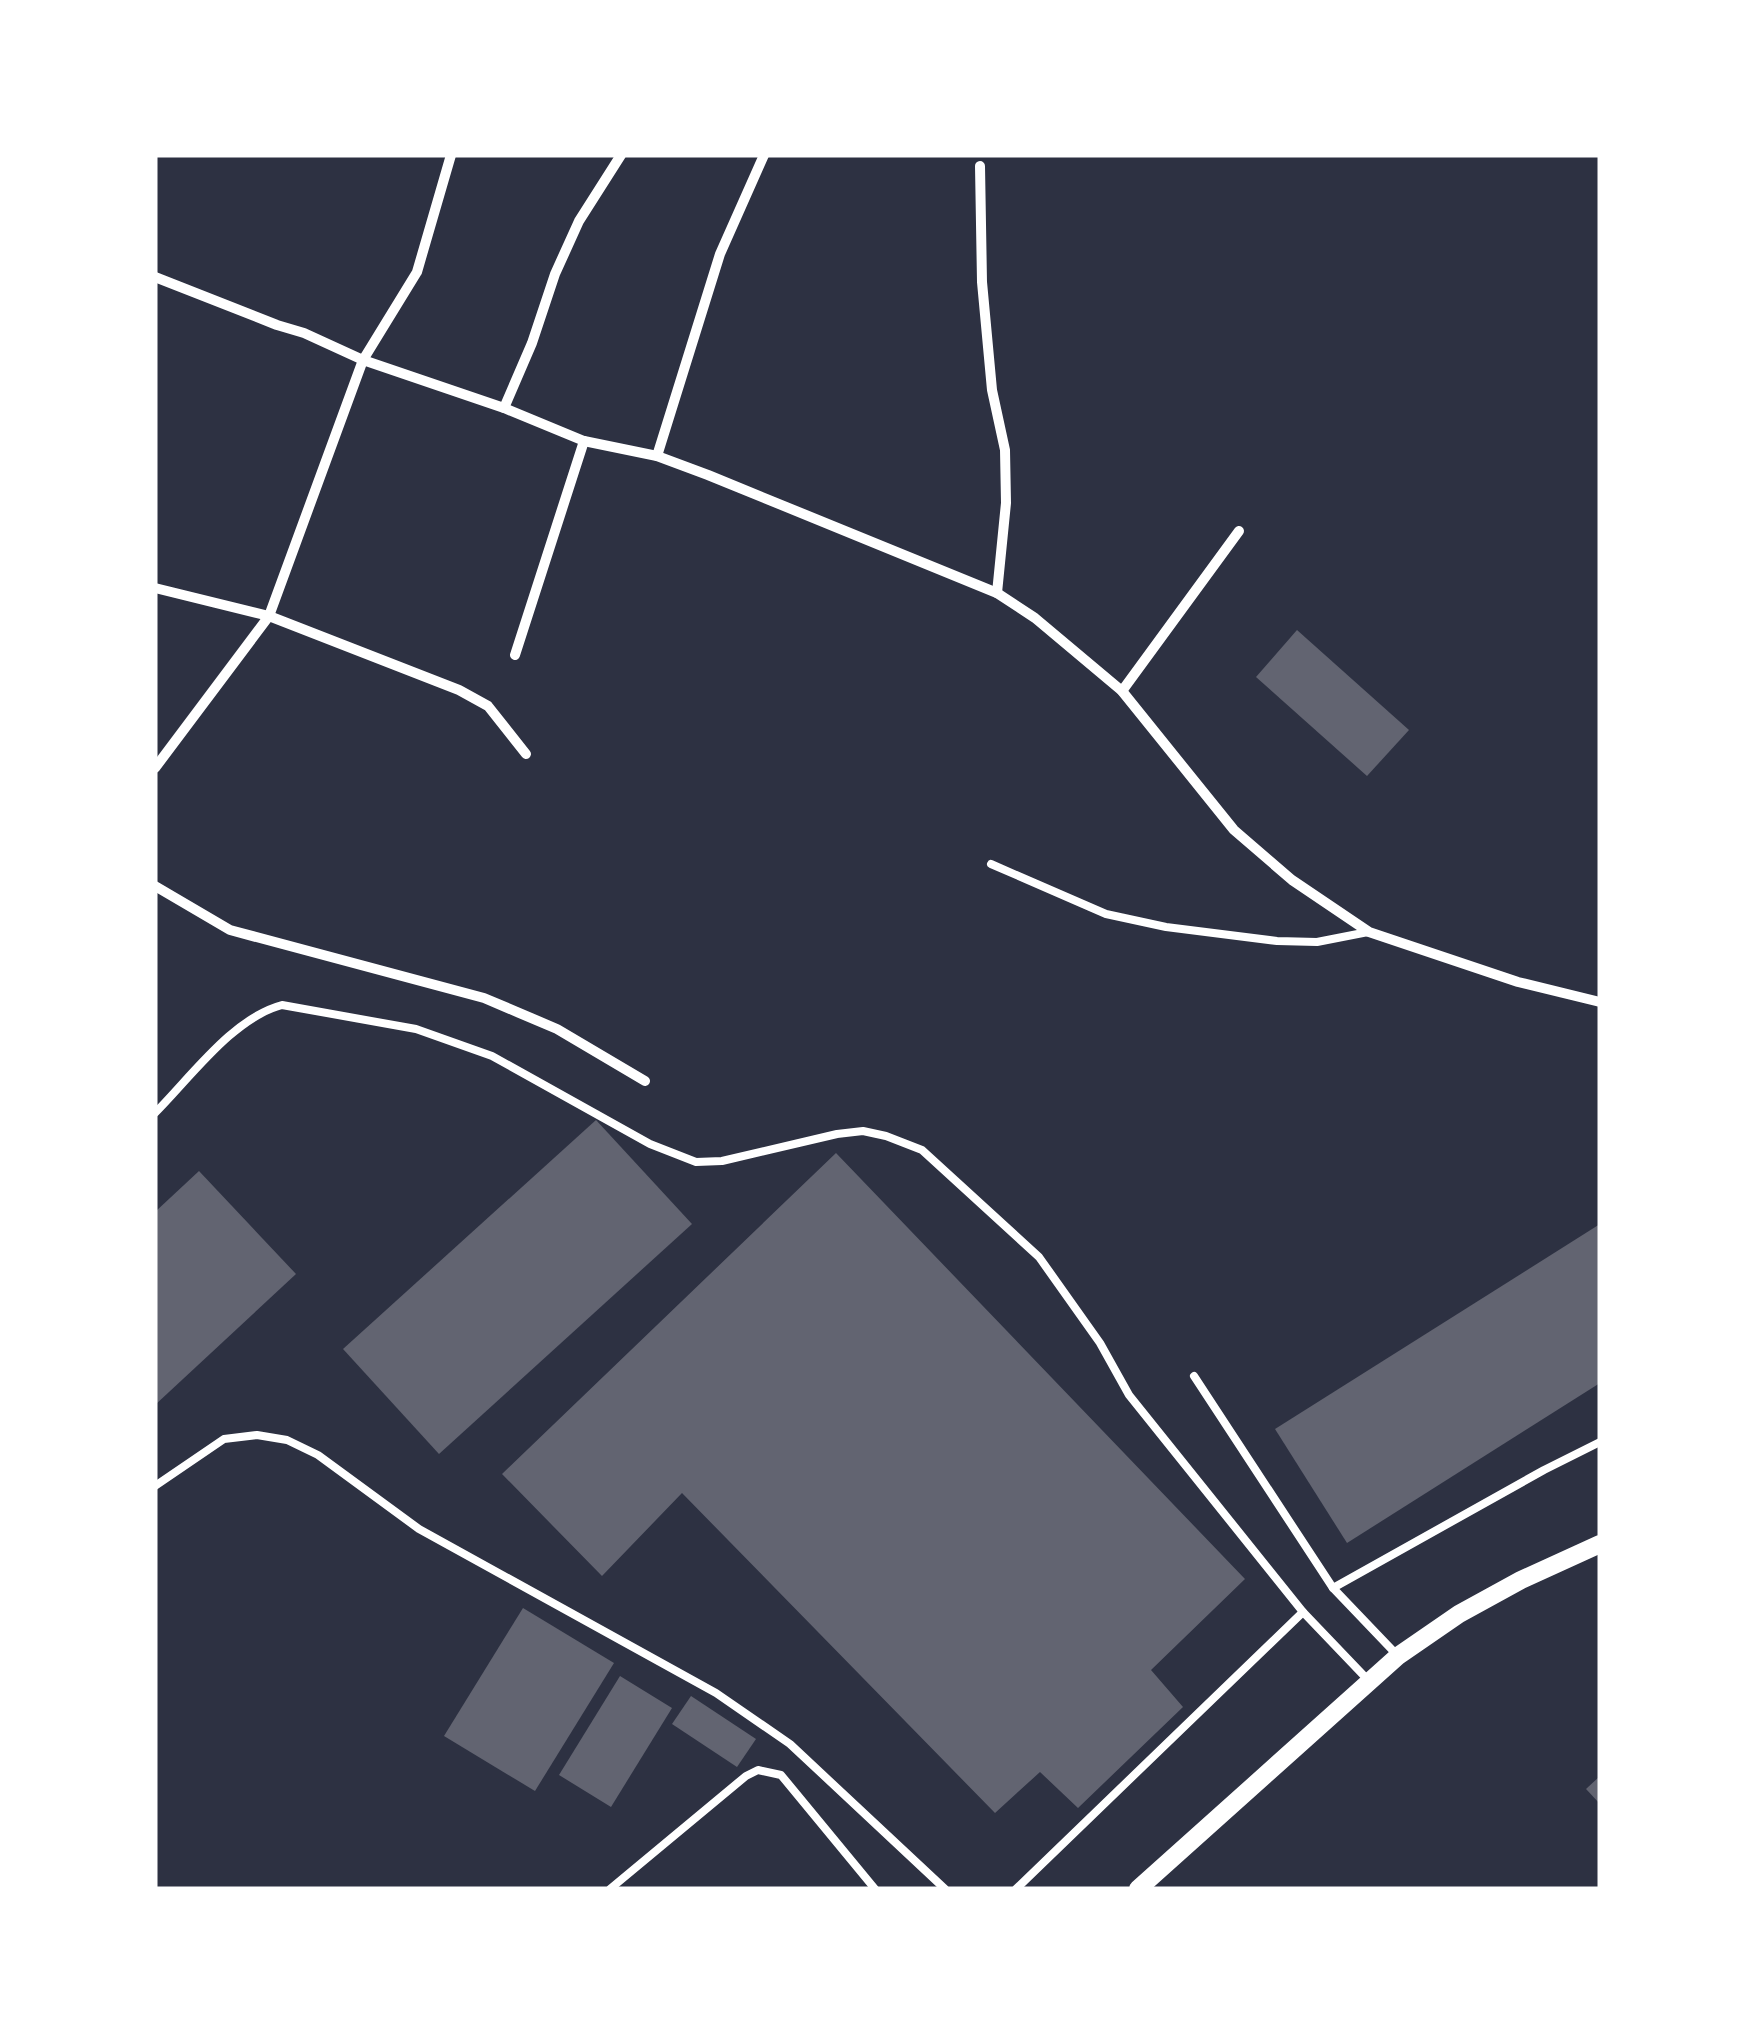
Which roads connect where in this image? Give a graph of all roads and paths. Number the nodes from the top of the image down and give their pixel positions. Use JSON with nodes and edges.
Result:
{"nodes":[{"id":1,"x":451,"y":155,"type":"edge"},
{"id":2,"x":621,"y":155,"type":"edge"},
{"id":3,"x":764,"y":155,"type":"edge"},
{"id":4,"x":980,"y":166,"type":"dead end"},
{"id":5,"x":155,"y":278,"type":"edge"},
{"id":6,"x":363,"y":360,"type":"junction"},
{"id":7,"x":504,"y":408,"type":"junction"},
{"id":8,"x":584,"y":440,"type":"junction"},
{"id":9,"x":658,"y":456,"type":"junction"},
{"id":10,"x":1240,"y":531,"type":"dead end"},
{"id":11,"x":155,"y":588,"type":"edge"},
{"id":12,"x":997,"y":593,"type":"junction"},
{"id":13,"x":268,"y":616,"type":"junction"},
{"id":14,"x":514,"y":655,"type":"dead end"},
{"id":15,"x":1122,"y":692,"type":"junction"},
{"id":16,"x":526,"y":754,"type":"dead end"},
{"id":17,"x":155,"y":768,"type":"edge"},
{"id":18,"x":991,"y":864,"type":"dead end"},
{"id":19,"x":155,"y":886,"type":"edge"},
{"id":20,"x":1369,"y":932,"type":"junction"},
{"id":21,"x":1600,"y":1002,"type":"edge"},
{"id":22,"x":646,"y":1081,"type":"dead end"},
{"id":23,"x":155,"y":1113,"type":"edge"},
{"id":24,"x":1194,"y":1376,"type":"dead end"},
{"id":25,"x":1600,"y":1442,"type":"edge"},
{"id":26,"x":155,"y":1486,"type":"edge"},
{"id":27,"x":1600,"y":1544,"type":"edge"},
{"id":28,"x":1333,"y":1588,"type":"junction"},
{"id":29,"x":1303,"y":1612,"type":"junction"},
{"id":30,"x":1398,"y":1656,"type":"junction"},
{"id":31,"x":1369,"y":1681,"type":"junction"},
{"id":32,"x":1147,"y":1886,"type":"edge"},
{"id":33,"x":610,"y":1889,"type":"edge"},
{"id":34,"x":874,"y":1889,"type":"edge"},
{"id":35,"x":945,"y":1889,"type":"edge"},
{"id":36,"x":1016,"y":1889,"type":"edge"}],
"edges":[{"from":1,"to":6,"type":"street"},
{"from":2,"to":7,"type":"street"},
{"from":3,"to":9,"type":"street"},
{"from":4,"to":12,"type":"street"},
{"from":5,"to":6,"type":"street"},
{"from":6,"to":7,"type":"street"},
{"from":6,"to":13,"type":"street"},
{"from":7,"to":8,"type":"street"},
{"from":8,"to":9,"type":"street"},
{"from":8,"to":14,"type":"street"},
{"from":9,"to":12,"type":"street"},
{"from":10,"to":15,"type":"street"},
{"from":11,"to":13,"type":"street"},
{"from":12,"to":15,"type":"street"},
{"from":13,"to":16,"type":"street"},
{"from":13,"to":17,"type":"street"},
{"from":15,"to":20,"type":"street"},
{"from":18,"to":20,"type":"lane"},
{"from":19,"to":22,"type":"street"},
{"from":20,"to":21,"type":"street"},
{"from":23,"to":29,"type":"lane"},
{"from":24,"to":28,"type":"lane"},
{"from":25,"to":28,"type":"lane"},
{"from":26,"to":35,"type":"lane"},
{"from":27,"to":30,"type":"street"},
{"from":28,"to":30,"type":"lane"},
{"from":29,"to":31,"type":"lane"},
{"from":29,"to":36,"type":"lane"},
{"from":30,"to":31,"type":"street"},
{"from":31,"to":32,"type":"street"},
{"from":33,"to":34,"type":"lane"}]}
